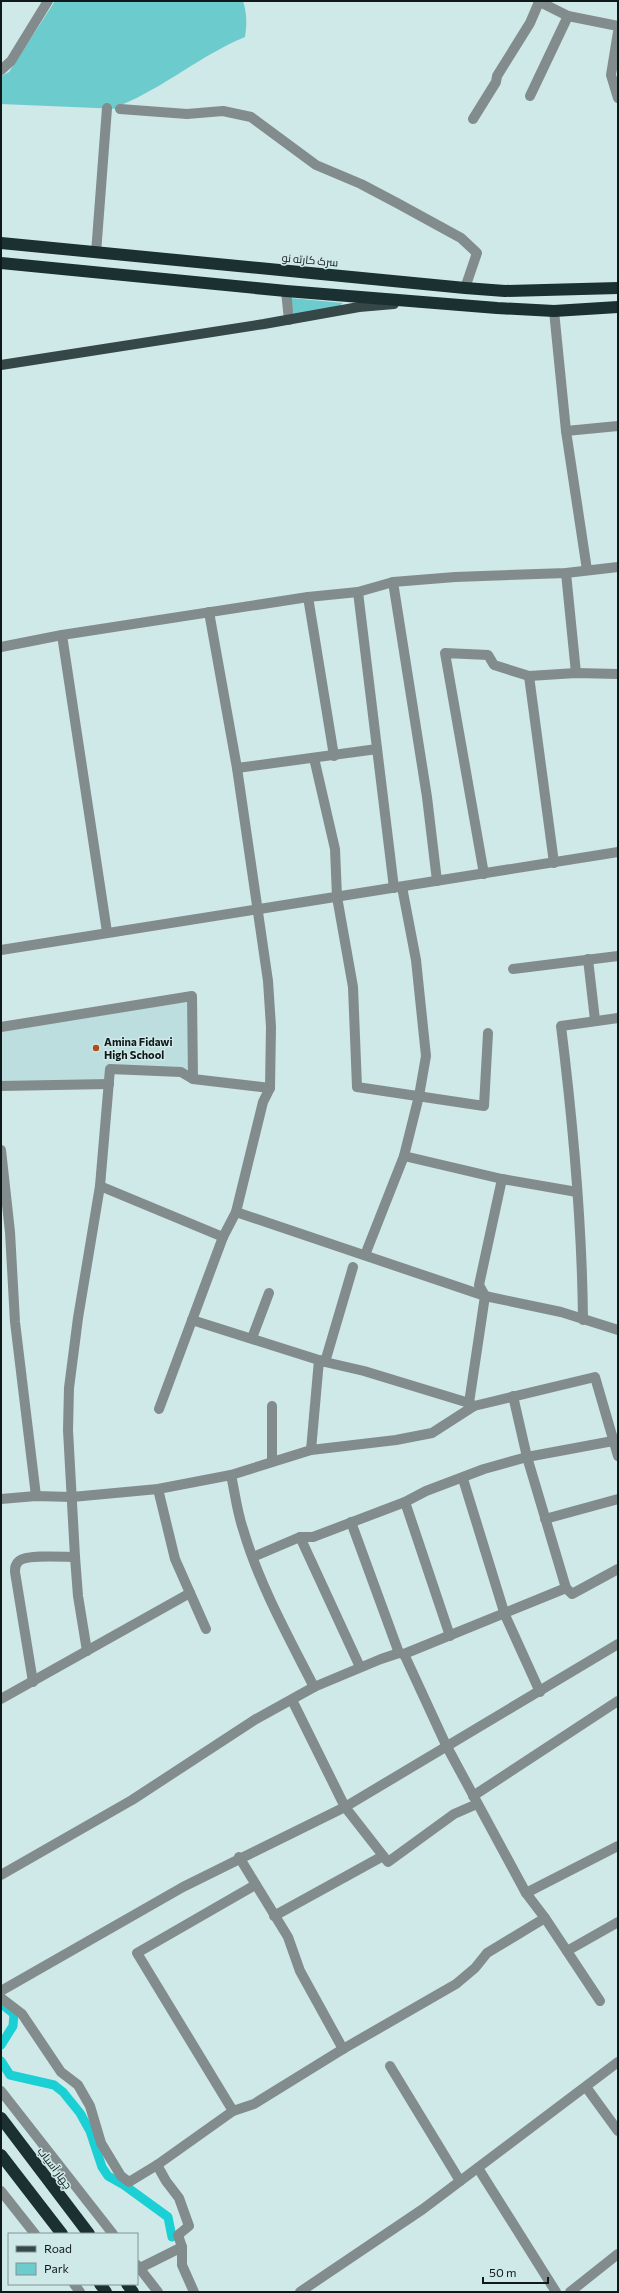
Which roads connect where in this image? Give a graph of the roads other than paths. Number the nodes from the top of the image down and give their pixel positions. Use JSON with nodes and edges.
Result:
{"nodes":[{"id":1,"x":48,"y":1,"type":"edge"},
{"id":2,"x":538,"y":2,"type":"edge"},
{"id":3,"x":568,"y":16,"type":"junction"},
{"id":4,"x":618,"y":26,"type":"edge"},
{"id":5,"x":618,"y":32,"type":"edge"},
{"id":6,"x":1,"y":70,"type":"edge"},
{"id":7,"x":530,"y":96,"type":"dead end"},
{"id":8,"x":618,"y":98,"type":"edge"},
{"id":9,"x":107,"y":108,"type":"dead end"},
{"id":10,"x":120,"y":109,"type":"dead end"},
{"id":11,"x":473,"y":119,"type":"dead end"},
{"id":12,"x":1,"y":243,"type":"edge"},
{"id":13,"x":96,"y":253,"type":"junction"},
{"id":14,"x":1,"y":263,"type":"edge"},
{"id":15,"x":348,"y":276,"type":"junction"},
{"id":16,"x":465,"y":288,"type":"junction"},
{"id":17,"x":618,"y":288,"type":"edge"},
{"id":18,"x":286,"y":291,"type":"junction"},
{"id":19,"x":351,"y":295,"type":"junction"},
{"id":20,"x":416,"y":301,"type":"junction"},
{"id":21,"x":618,"y":307,"type":"edge"},
{"id":22,"x":554,"y":311,"type":"junction"},
{"id":23,"x":289,"y":320,"type":"junction"},
{"id":24,"x":1,"y":365,"type":"edge"},
{"id":25,"x":618,"y":426,"type":"edge"},
{"id":26,"x":566,"y":431,"type":"junction"},
{"id":27,"x":618,"y":567,"type":"edge"},
{"id":28,"x":587,"y":570,"type":"junction"},
{"id":29,"x":566,"y":573,"type":"junction"},
{"id":30,"x":393,"y":582,"type":"junction"},
{"id":31,"x":358,"y":592,"type":"junction"},
{"id":32,"x":308,"y":597,"type":"junction"},
{"id":33,"x":209,"y":612,"type":"junction"},
{"id":34,"x":62,"y":635,"type":"junction"},
{"id":35,"x":1,"y":647,"type":"edge"},
{"id":36,"x":576,"y":673,"type":"junction"},
{"id":37,"x":618,"y":674,"type":"edge"},
{"id":38,"x":530,"y":676,"type":"junction"},
{"id":39,"x":377,"y":749,"type":"junction"},
{"id":40,"x":334,"y":756,"type":"junction"},
{"id":41,"x":314,"y":758,"type":"junction"},
{"id":42,"x":237,"y":768,"type":"junction"},
{"id":43,"x":618,"y":852,"type":"edge"},
{"id":44,"x":554,"y":863,"type":"junction"},
{"id":45,"x":484,"y":874,"type":"junction"},
{"id":46,"x":437,"y":881,"type":"junction"},
{"id":47,"x":398,"y":887,"type":"junction"},
{"id":48,"x":338,"y":896,"type":"junction"},
{"id":49,"x":257,"y":910,"type":"junction"},
{"id":50,"x":107,"y":932,"type":"junction"},
{"id":51,"x":1,"y":950,"type":"edge"},
{"id":52,"x":618,"y":956,"type":"edge"},
{"id":53,"x":588,"y":959,"type":"junction"},
{"id":54,"x":513,"y":969,"type":"dead end"},
{"id":55,"x":618,"y":1018,"type":"edge"},
{"id":56,"x":595,"y":1020,"type":"junction"},
{"id":57,"x":1,"y":1027,"type":"edge"},
{"id":58,"x":488,"y":1032,"type":"dead end"},
{"id":59,"x":193,"y":1079,"type":"junction"},
{"id":60,"x":109,"y":1084,"type":"junction"},
{"id":61,"x":1,"y":1086,"type":"edge"},
{"id":62,"x":270,"y":1088,"type":"junction"},
{"id":63,"x":419,"y":1096,"type":"junction"},
{"id":64,"x":1,"y":1150,"type":"edge"},
{"id":65,"x":404,"y":1156,"type":"junction"},
{"id":66,"x":502,"y":1179,"type":"junction"},
{"id":67,"x":100,"y":1186,"type":"junction"},
{"id":68,"x":577,"y":1192,"type":"junction"},
{"id":69,"x":236,"y":1212,"type":"junction"},
{"id":70,"x":223,"y":1237,"type":"junction"},
{"id":71,"x":365,"y":1255,"type":"junction"},
{"id":72,"x":353,"y":1267,"type":"dead end"},
{"id":73,"x":269,"y":1293,"type":"dead end"},
{"id":74,"x":485,"y":1296,"type":"junction"},
{"id":75,"x":192,"y":1320,"type":"junction"},
{"id":76,"x":583,"y":1320,"type":"junction"},
{"id":77,"x":618,"y":1330,"type":"edge"},
{"id":78,"x":252,"y":1338,"type":"junction"},
{"id":79,"x":322,"y":1361,"type":"junction"},
{"id":80,"x":513,"y":1396,"type":"junction"},
{"id":81,"x":471,"y":1404,"type":"junction"},
{"id":82,"x":272,"y":1406,"type":"dead end"},
{"id":83,"x":159,"y":1409,"type":"dead end"},
{"id":84,"x":613,"y":1441,"type":"junction"},
{"id":85,"x":311,"y":1450,"type":"junction"},
{"id":86,"x":618,"y":1456,"type":"edge"},
{"id":87,"x":527,"y":1457,"type":"junction"},
{"id":88,"x":272,"y":1462,"type":"junction"},
{"id":89,"x":232,"y":1475,"type":"junction"},
{"id":90,"x":463,"y":1478,"type":"junction"},
{"id":91,"x":158,"y":1489,"type":"junction"},
{"id":92,"x":36,"y":1496,"type":"junction"},
{"id":93,"x":72,"y":1497,"type":"junction"},
{"id":94,"x":1,"y":1499,"type":"edge"},
{"id":95,"x":618,"y":1499,"type":"edge"},
{"id":96,"x":405,"y":1502,"type":"junction"},
{"id":97,"x":545,"y":1519,"type":"junction"},
{"id":98,"x":351,"y":1522,"type":"junction"},
{"id":99,"x":300,"y":1537,"type":"junction"},
{"id":100,"x":75,"y":1557,"type":"junction"},
{"id":101,"x":253,"y":1557,"type":"junction"},
{"id":102,"x":618,"y":1569,"type":"edge"},
{"id":103,"x":566,"y":1588,"type":"junction"},
{"id":104,"x":190,"y":1592,"type":"junction"},
{"id":105,"x":505,"y":1614,"type":"junction"},
{"id":106,"x":206,"y":1629,"type":"dead end"},
{"id":107,"x":450,"y":1636,"type":"junction"},
{"id":108,"x":618,"y":1644,"type":"edge"},
{"id":109,"x":87,"y":1651,"type":"junction"},
{"id":110,"x":402,"y":1653,"type":"junction"},
{"id":111,"x":360,"y":1667,"type":"junction"},
{"id":112,"x":33,"y":1682,"type":"junction"},
{"id":113,"x":314,"y":1687,"type":"junction"},
{"id":114,"x":540,"y":1692,"type":"junction"},
{"id":115,"x":1,"y":1699,"type":"edge"},
{"id":116,"x":292,"y":1700,"type":"junction"},
{"id":117,"x":618,"y":1701,"type":"edge"},
{"id":118,"x":446,"y":1745,"type":"junction"},
{"id":119,"x":475,"y":1800,"type":"junction"},
{"id":120,"x":345,"y":1807,"type":"junction"},
{"id":121,"x":618,"y":1846,"type":"edge"},
{"id":122,"x":383,"y":1856,"type":"junction"},
{"id":123,"x":239,"y":1857,"type":"junction"},
{"id":124,"x":1,"y":1875,"type":"edge"},
{"id":125,"x":255,"y":1885,"type":"junction"},
{"id":126,"x":526,"y":1893,"type":"junction"},
{"id":127,"x":274,"y":1916,"type":"junction"},
{"id":128,"x":545,"y":1918,"type":"junction"},
{"id":129,"x":618,"y":1922,"type":"edge"},
{"id":130,"x":567,"y":1951,"type":"junction"},
{"id":131,"x":1,"y":1991,"type":"edge"},
{"id":132,"x":1,"y":1998,"type":"edge"},
{"id":133,"x":600,"y":2001,"type":"dead end"},
{"id":134,"x":342,"y":2049,"type":"junction"},
{"id":135,"x":618,"y":2062,"type":"edge"},
{"id":136,"x":390,"y":2066,"type":"dead end"},
{"id":137,"x":586,"y":2087,"type":"junction"},
{"id":138,"x":1,"y":2091,"type":"edge"},
{"id":139,"x":233,"y":2111,"type":"junction"},
{"id":140,"x":1,"y":2118,"type":"edge"},
{"id":141,"x":618,"y":2131,"type":"edge"},
{"id":142,"x":1,"y":2155,"type":"edge"},
{"id":143,"x":157,"y":2165,"type":"junction"},
{"id":144,"x":478,"y":2168,"type":"junction"},
{"id":145,"x":460,"y":2181,"type":"junction"},
{"id":146,"x":1,"y":2191,"type":"edge"},
{"id":147,"x":34,"y":2233,"type":"edge"},
{"id":148,"x":61,"y":2233,"type":"edge"},
{"id":149,"x":88,"y":2233,"type":"edge"},
{"id":150,"x":112,"y":2233,"type":"edge"},
{"id":151,"x":182,"y":2247,"type":"junction"},
{"id":152,"x":618,"y":2254,"type":"edge"},
{"id":153,"x":138,"y":2267,"type":"edge"},
{"id":154,"x":576,"y":2290,"type":"edge"},
{"id":155,"x":158,"y":2292,"type":"edge"},
{"id":156,"x":194,"y":2292,"type":"edge"},
{"id":157,"x":300,"y":2292,"type":"edge"},
{"id":158,"x":556,"y":2292,"type":"edge"}],
"edges":[{"from":1,"to":6,"type":"street"},
{"from":2,"to":3,"type":"street"},
{"from":2,"to":11,"type":"street"},
{"from":3,"to":4,"type":"street"},
{"from":3,"to":7,"type":"street"},
{"from":5,"to":8,"type":"street"},
{"from":9,"to":13,"type":"street"},
{"from":10,"to":16,"type":"street"},
{"from":12,"to":13,"type":"highway","name":"سرک کارته نو"},
{"from":13,"to":15,"type":"highway","name":"سرک کارته نو"},
{"from":14,"to":18,"type":"highway"},
{"from":15,"to":16,"type":"highway","name":"سرک کارته نو"},
{"from":15,"to":19,"type":"highway"},
{"from":16,"to":17,"type":"highway","name":"سرک کارته نو"},
{"from":18,"to":19,"type":"highway"},
{"from":18,"to":23,"type":"street"},
{"from":19,"to":20,"type":"highway"},
{"from":20,"to":22,"type":"highway"},
{"from":20,"to":23,"type":"main road"},
{"from":21,"to":22,"type":"highway"},
{"from":22,"to":26,"type":"street"},
{"from":23,"to":24,"type":"main road"},
{"from":25,"to":26,"type":"street"},
{"from":26,"to":28,"type":"street"},
{"from":27,"to":28,"type":"street"},
{"from":28,"to":29,"type":"street"},
{"from":29,"to":30,"type":"street"},
{"from":29,"to":36,"type":"street"},
{"from":30,"to":31,"type":"street"},
{"from":30,"to":46,"type":"street"},
{"from":31,"to":32,"type":"street"},
{"from":31,"to":39,"type":"street"},
{"from":32,"to":33,"type":"street"},
{"from":32,"to":40,"type":"street"},
{"from":33,"to":34,"type":"street"},
{"from":33,"to":42,"type":"street"},
{"from":34,"to":35,"type":"street"},
{"from":34,"to":50,"type":"street"},
{"from":36,"to":37,"type":"street"},
{"from":36,"to":38,"type":"street"},
{"from":38,"to":44,"type":"street"},
{"from":38,"to":45,"type":"street"},
{"from":39,"to":40,"type":"street"},
{"from":39,"to":47,"type":"street"},
{"from":40,"to":41,"type":"street"},
{"from":41,"to":42,"type":"street"},
{"from":41,"to":48,"type":"street"},
{"from":42,"to":49,"type":"street"},
{"from":43,"to":44,"type":"street"},
{"from":44,"to":45,"type":"street"},
{"from":45,"to":46,"type":"street"},
{"from":46,"to":47,"type":"street"},
{"from":47,"to":48,"type":"street"},
{"from":47,"to":63,"type":"street"},
{"from":48,"to":49,"type":"street"},
{"from":48,"to":63,"type":"street"},
{"from":49,"to":50,"type":"street"},
{"from":49,"to":62,"type":"street"},
{"from":50,"to":51,"type":"street"},
{"from":52,"to":53,"type":"street"},
{"from":53,"to":54,"type":"street"},
{"from":53,"to":56,"type":"street"},
{"from":55,"to":56,"type":"street"},
{"from":56,"to":68,"type":"street"},
{"from":57,"to":59,"type":"street"},
{"from":58,"to":63,"type":"street"},
{"from":59,"to":60,"type":"street"},
{"from":59,"to":62,"type":"street"},
{"from":60,"to":61,"type":"street"},
{"from":60,"to":67,"type":"street"},
{"from":62,"to":69,"type":"street"},
{"from":63,"to":65,"type":"street"},
{"from":64,"to":92,"type":"street"},
{"from":65,"to":66,"type":"street"},
{"from":65,"to":71,"type":"street"},
{"from":66,"to":68,"type":"street"},
{"from":66,"to":74,"type":"street"},
{"from":67,"to":70,"type":"street"},
{"from":67,"to":93,"type":"street"},
{"from":68,"to":76,"type":"street"},
{"from":69,"to":70,"type":"street"},
{"from":69,"to":71,"type":"street"},
{"from":70,"to":75,"type":"street"},
{"from":71,"to":74,"type":"street"},
{"from":72,"to":79,"type":"street"},
{"from":73,"to":78,"type":"street"},
{"from":74,"to":76,"type":"street"},
{"from":74,"to":81,"type":"street"},
{"from":75,"to":78,"type":"street"},
{"from":75,"to":83,"type":"street"},
{"from":76,"to":77,"type":"street"},
{"from":78,"to":79,"type":"street"},
{"from":79,"to":81,"type":"street"},
{"from":79,"to":85,"type":"street"},
{"from":80,"to":81,"type":"street"},
{"from":80,"to":84,"type":"street"},
{"from":80,"to":87,"type":"street"},
{"from":81,"to":85,"type":"street"},
{"from":82,"to":88,"type":"street"},
{"from":84,"to":86,"type":"street"},
{"from":84,"to":87,"type":"street"},
{"from":85,"to":88,"type":"street"},
{"from":87,"to":90,"type":"street"},
{"from":87,"to":97,"type":"street"},
{"from":88,"to":89,"type":"street"},
{"from":89,"to":91,"type":"street"},
{"from":89,"to":101,"type":"street"},
{"from":90,"to":96,"type":"street"},
{"from":90,"to":105,"type":"street"},
{"from":91,"to":93,"type":"street"},
{"from":91,"to":104,"type":"street"},
{"from":92,"to":93,"type":"street"},
{"from":92,"to":94,"type":"street"},
{"from":93,"to":100,"type":"street"},
{"from":95,"to":97,"type":"street"},
{"from":96,"to":98,"type":"street"},
{"from":96,"to":107,"type":"street"},
{"from":97,"to":103,"type":"street"},
{"from":98,"to":99,"type":"street"},
{"from":98,"to":110,"type":"street"},
{"from":99,"to":101,"type":"street"},
{"from":99,"to":111,"type":"street"},
{"from":100,"to":109,"type":"street"},
{"from":100,"to":112,"type":"street"},
{"from":101,"to":113,"type":"street"},
{"from":102,"to":103,"type":"street"},
{"from":103,"to":105,"type":"street"},
{"from":104,"to":106,"type":"street"},
{"from":104,"to":109,"type":"street"},
{"from":105,"to":107,"type":"street"},
{"from":105,"to":114,"type":"street"},
{"from":107,"to":110,"type":"street"},
{"from":108,"to":114,"type":"street"},
{"from":109,"to":112,"type":"street"},
{"from":110,"to":111,"type":"street"},
{"from":110,"to":118,"type":"street"},
{"from":111,"to":113,"type":"street"},
{"from":112,"to":115,"type":"street"},
{"from":113,"to":116,"type":"street"},
{"from":114,"to":118,"type":"street"},
{"from":116,"to":120,"type":"street"},
{"from":116,"to":124,"type":"street"},
{"from":117,"to":119,"type":"street"},
{"from":118,"to":119,"type":"street"},
{"from":118,"to":120,"type":"street"},
{"from":119,"to":122,"type":"street"},
{"from":119,"to":126,"type":"street"},
{"from":120,"to":122,"type":"street"},
{"from":120,"to":123,"type":"street"},
{"from":121,"to":126,"type":"street"},
{"from":122,"to":127,"type":"street"},
{"from":123,"to":125,"type":"street"},
{"from":123,"to":131,"type":"street"},
{"from":125,"to":127,"type":"street"},
{"from":125,"to":139,"type":"street"},
{"from":126,"to":128,"type":"street"},
{"from":127,"to":134,"type":"street"},
{"from":128,"to":130,"type":"street"},
{"from":128,"to":134,"type":"street"},
{"from":129,"to":130,"type":"street"},
{"from":130,"to":133,"type":"street"},
{"from":132,"to":143,"type":"street"},
{"from":134,"to":139,"type":"street"},
{"from":135,"to":137,"type":"street"},
{"from":136,"to":145,"type":"street"},
{"from":137,"to":141,"type":"street"},
{"from":137,"to":144,"type":"street"},
{"from":138,"to":150,"type":"street"},
{"from":139,"to":143,"type":"street"},
{"from":140,"to":149,"type":"highway","name":"چهار آسیاب"},
{"from":142,"to":148,"type":"highway"},
{"from":143,"to":151,"type":"street"},
{"from":144,"to":145,"type":"street"},
{"from":144,"to":158,"type":"street"},
{"from":145,"to":157,"type":"street"},
{"from":146,"to":147,"type":"street"},
{"from":151,"to":153,"type":"street"},
{"from":151,"to":156,"type":"street"},
{"from":152,"to":154,"type":"street"},
{"from":153,"to":155,"type":"street"}]}
